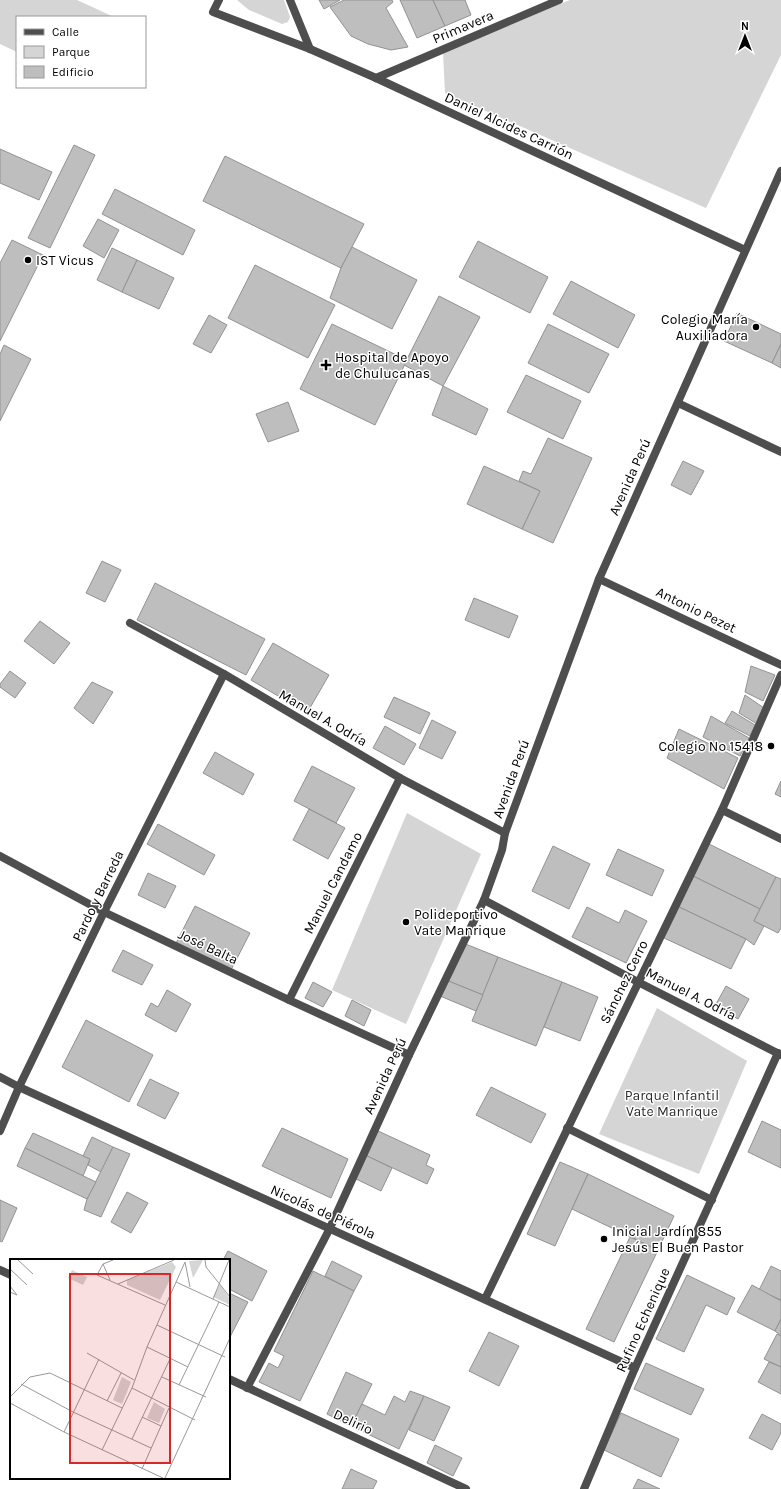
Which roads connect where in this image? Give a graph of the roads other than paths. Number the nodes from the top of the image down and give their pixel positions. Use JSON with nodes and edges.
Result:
{"nodes":[{"id":1,"x":219,"y":0,"type":"edge"},
{"id":2,"x":290,"y":0,"type":"edge"},
{"id":3,"x":559,"y":0,"type":"edge"},
{"id":4,"x":310,"y":50,"type":"junction"},
{"id":5,"x":376,"y":78,"type":"junction"},
{"id":6,"x":781,"y":171,"type":"edge"},
{"id":7,"x":745,"y":250,"type":"junction"},
{"id":8,"x":678,"y":403,"type":"junction"},
{"id":9,"x":781,"y":452,"type":"edge"},
{"id":10,"x":599,"y":579,"type":"junction"},
{"id":11,"x":130,"y":623,"type":"dead end"},
{"id":12,"x":781,"y":665,"type":"edge"},
{"id":13,"x":224,"y":674,"type":"junction"},
{"id":14,"x":781,"y":675,"type":"edge"},
{"id":15,"x":400,"y":778,"type":"junction"},
{"id":16,"x":722,"y":810,"type":"junction"},
{"id":17,"x":505,"y":833,"type":"junction"},
{"id":18,"x":781,"y":839,"type":"edge"},
{"id":19,"x":0,"y":856,"type":"edge"},
{"id":20,"x":484,"y":900,"type":"junction"},
{"id":21,"x":104,"y":912,"type":"junction"},
{"id":22,"x":638,"y":982,"type":"junction"},
{"id":23,"x":289,"y":1000,"type":"junction"},
{"id":24,"x":780,"y":1054,"type":"edge"},
{"id":25,"x":409,"y":1055,"type":"junction"},
{"id":26,"x":0,"y":1077,"type":"edge"},
{"id":27,"x":19,"y":1087,"type":"junction"},
{"id":28,"x":567,"y":1128,"type":"junction"},
{"id":29,"x":0,"y":1131,"type":"edge"},
{"id":30,"x":712,"y":1200,"type":"junction"},
{"id":31,"x":329,"y":1230,"type":"junction"},
{"id":32,"x":0,"y":1270,"type":"edge"},
{"id":33,"x":10,"y":1275,"type":"edge"},
{"id":34,"x":485,"y":1299,"type":"junction"},
{"id":35,"x":635,"y":1368,"type":"junction"},
{"id":36,"x":230,"y":1380,"type":"edge"},
{"id":37,"x":247,"y":1388,"type":"junction"},
{"id":38,"x":466,"y":1489,"type":"edge"},
{"id":39,"x":584,"y":1489,"type":"edge"}],
"edges":[{"from":1,"to":4,"type":"street","name":"Daniel Alcides Carrión"},
{"from":2,"to":4,"type":"street"},
{"from":3,"to":5,"type":"street","name":"Primavera"},
{"from":4,"to":5,"type":"street","name":"Daniel Alcides Carrión"},
{"from":5,"to":7,"type":"street","name":"Daniel Alcides Carrión"},
{"from":6,"to":7,"type":"street","name":"Avenida Perú"},
{"from":7,"to":8,"type":"street","name":"Avenida Perú"},
{"from":8,"to":9,"type":"street"},
{"from":8,"to":10,"type":"street","name":"Avenida Perú"},
{"from":10,"to":12,"type":"street","name":"Antonio Pezet"},
{"from":10,"to":17,"type":"street","name":"Avenida Perú"},
{"from":11,"to":13,"type":"street","name":"Manuel A. Odría"},
{"from":13,"to":15,"type":"street","name":"Manuel A. Odría"},
{"from":13,"to":21,"type":"street","name":"Pardo y Barreda"},
{"from":14,"to":16,"type":"street","name":"Sánchez Cerro"},
{"from":15,"to":17,"type":"street","name":"Manuel A. Odría"},
{"from":15,"to":23,"type":"street","name":"Manuel Candamo"},
{"from":16,"to":18,"type":"street"},
{"from":16,"to":22,"type":"street","name":"Sánchez Cerro"},
{"from":17,"to":20,"type":"street","name":"Avenida Perú"},
{"from":19,"to":21,"type":"street","name":"José Balta"},
{"from":20,"to":22,"type":"street","name":"Manuel A. Odría"},
{"from":20,"to":25,"type":"street","name":"Avenida Perú"},
{"from":21,"to":23,"type":"street","name":"José Balta"},
{"from":21,"to":27,"type":"street","name":"Pardo y Barreda"},
{"from":22,"to":24,"type":"street","name":"Manuel A. Odría"},
{"from":22,"to":28,"type":"street","name":"Sánchez Cerro"},
{"from":23,"to":25,"type":"street","name":"José Balta"},
{"from":24,"to":30,"type":"street","name":"Rufino Echenique"},
{"from":25,"to":31,"type":"street","name":"Avenida Perú"},
{"from":26,"to":27,"type":"street","name":"Nicolás de Piérola"},
{"from":27,"to":29,"type":"street","name":"Pardo y Barreda"},
{"from":27,"to":31,"type":"street","name":"Nicolás de Piérola"},
{"from":28,"to":30,"type":"street"},
{"from":28,"to":34,"type":"street","name":"Sánchez Cerro"},
{"from":30,"to":35,"type":"street","name":"Rufino Echenique"},
{"from":31,"to":34,"type":"street","name":"Nicolás de Piérola"},
{"from":31,"to":37,"type":"street","name":"Avenida Perú"},
{"from":32,"to":33,"type":"street"},
{"from":34,"to":35,"type":"street","name":"Nicolás de Piérola"},
{"from":35,"to":39,"type":"street","name":"Rufino Echenique"},
{"from":36,"to":37,"type":"street","name":"Delirio"},
{"from":37,"to":38,"type":"street","name":"Delirio"}]}
